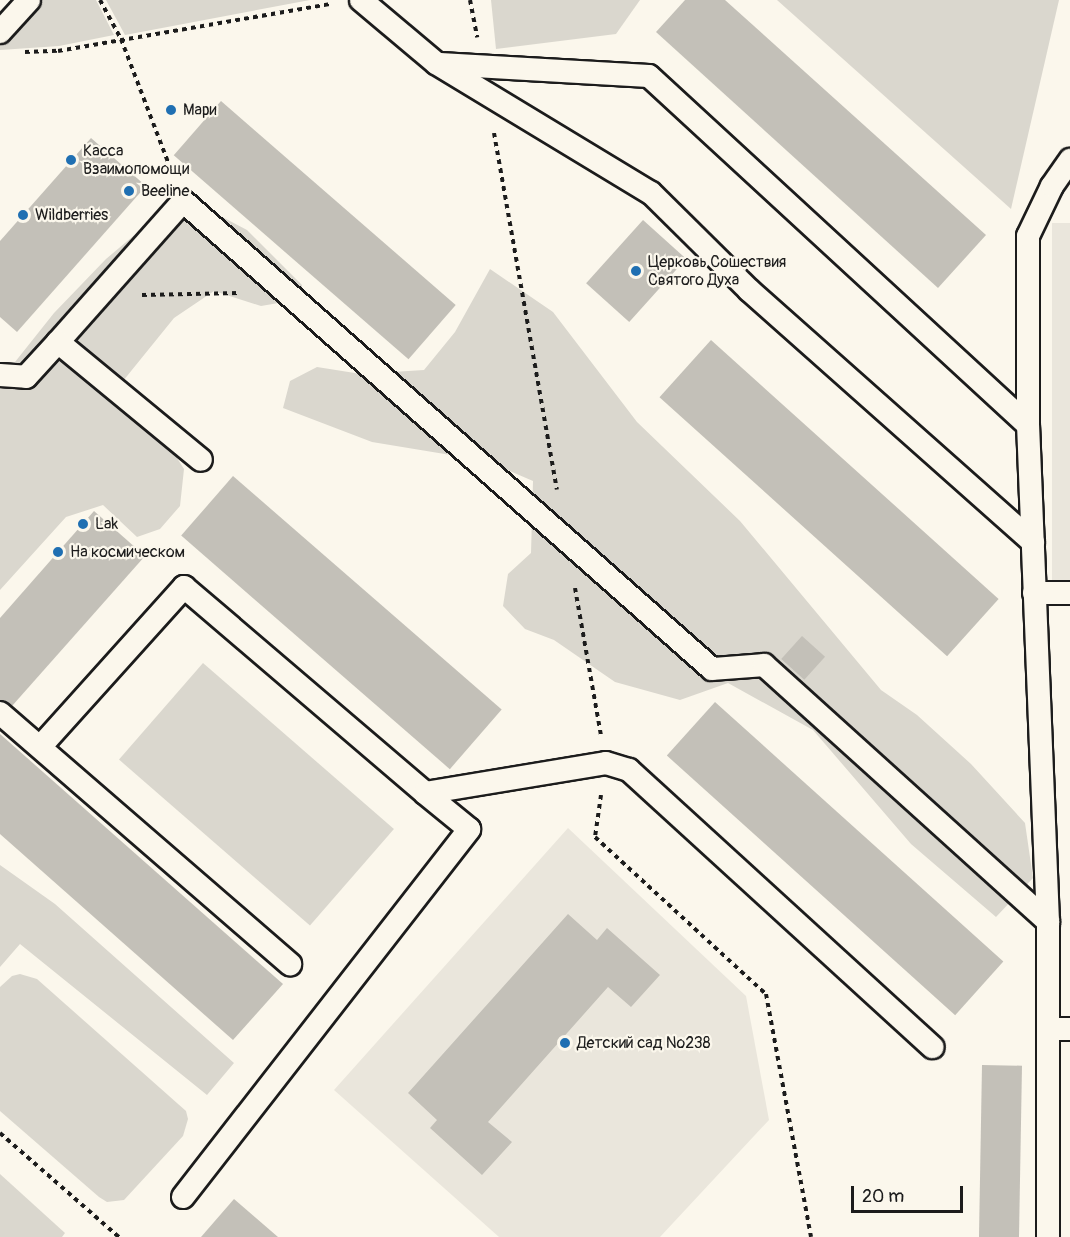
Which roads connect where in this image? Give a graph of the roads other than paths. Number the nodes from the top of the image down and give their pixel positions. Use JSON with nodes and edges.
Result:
{"nodes":[{"id":1,"x":29,"y":0,"type":"edge"},
{"id":2,"x":361,"y":0,"type":"edge"},
{"id":3,"x":0,"y":32,"type":"edge"},
{"id":4,"x":436,"y":63,"type":"junction"},
{"id":5,"x":1070,"y":160,"type":"edge"},
{"id":6,"x":58,"y":342,"type":"junction"},
{"id":7,"x":0,"y":375,"type":"edge"},
{"id":8,"x":1028,"y":424,"type":"junction"},
{"id":9,"x":201,"y":460,"type":"dead end"},
{"id":10,"x":1033,"y":542,"type":"junction"},
{"id":11,"x":1035,"y":593,"type":"junction"},
{"id":12,"x":1070,"y":593,"type":"edge"},
{"id":13,"x":0,"y":713,"type":"edge"},
{"id":14,"x":40,"y":746,"type":"junction"},
{"id":15,"x":425,"y":793,"type":"junction"},
{"id":16,"x":1048,"y":922,"type":"junction"},
{"id":17,"x":290,"y":963,"type":"dead end"},
{"id":18,"x":1059,"y":1029,"type":"edge"},
{"id":19,"x":932,"y":1047,"type":"dead end"},
{"id":20,"x":183,"y":1197,"type":"dead end"},
{"id":21,"x":1048,"y":1237,"type":"edge"}],
"edges":[{"from":1,"to":3,"type":"lane"},
{"from":2,"to":4,"type":"lane"},
{"from":4,"to":8,"type":"lane"},
{"from":4,"to":10,"type":"lane"},
{"from":5,"to":8,"type":"lane"},
{"from":6,"to":7,"type":"lane"},
{"from":6,"to":9,"type":"lane"},
{"from":6,"to":16,"type":"lane"},
{"from":8,"to":10,"type":"lane"},
{"from":10,"to":11,"type":"lane"},
{"from":11,"to":12,"type":"lane"},
{"from":11,"to":16,"type":"lane"},
{"from":13,"to":14,"type":"lane"},
{"from":14,"to":15,"type":"lane"},
{"from":14,"to":17,"type":"lane"},
{"from":15,"to":19,"type":"lane"},
{"from":15,"to":20,"type":"lane"},
{"from":16,"to":18,"type":"lane"},
{"from":18,"to":21,"type":"lane"}]}
